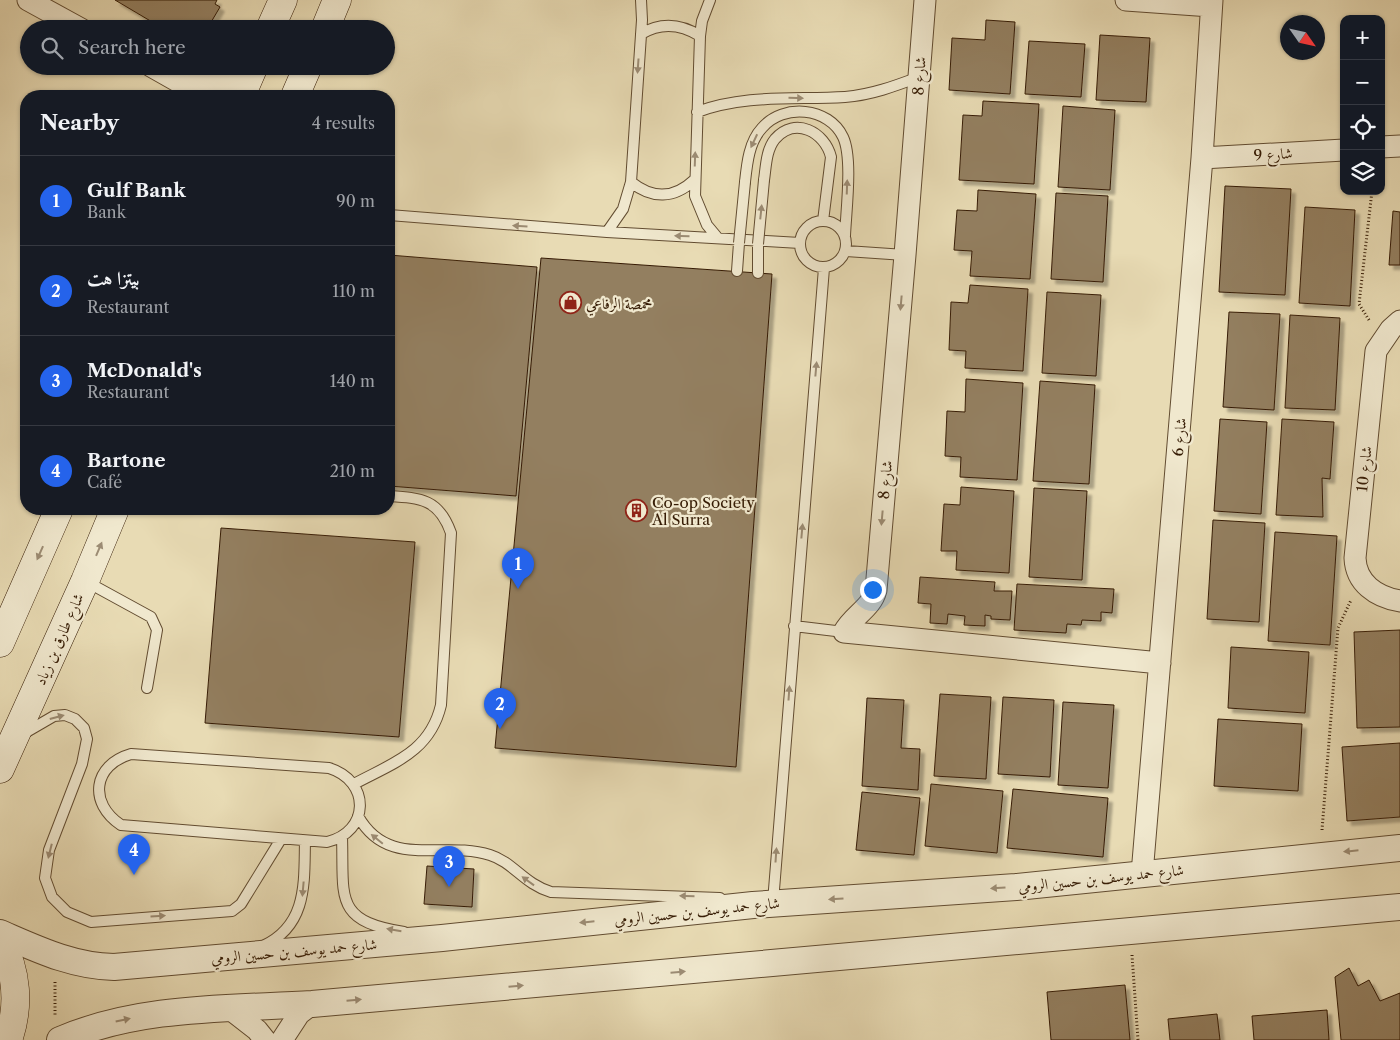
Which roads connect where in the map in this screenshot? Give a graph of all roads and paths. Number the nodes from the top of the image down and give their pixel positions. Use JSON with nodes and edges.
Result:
{"nodes":[{"id":1,"x":28,"y":0,"type":"edge"},
{"id":2,"x":283,"y":0,"type":"edge"},
{"id":3,"x":337,"y":0,"type":"edge"},
{"id":4,"x":641,"y":0,"type":"edge"},
{"id":5,"x":710,"y":0,"type":"edge"},
{"id":6,"x":924,"y":0,"type":"edge"},
{"id":7,"x":1126,"y":0,"type":"edge"},
{"id":8,"x":1211,"y":3,"type":"edge"},
{"id":9,"x":65,"y":20,"type":"edge"},
{"id":10,"x":274,"y":20,"type":"edge"},
{"id":11,"x":329,"y":20,"type":"edge"},
{"id":12,"x":641,"y":34,"type":"junction"},
{"id":13,"x":700,"y":36,"type":"junction"},
{"id":14,"x":164,"y":75,"type":"edge"},
{"id":15,"x":236,"y":75,"type":"edge"},
{"id":16,"x":250,"y":75,"type":"edge"},
{"id":17,"x":304,"y":75,"type":"edge"},
{"id":18,"x":919,"y":77,"type":"junction"},
{"id":19,"x":187,"y":90,"type":"edge"},
{"id":20,"x":244,"y":90,"type":"edge"},
{"id":21,"x":298,"y":90,"type":"edge"},
{"id":22,"x":697,"y":112,"type":"junction"},
{"id":23,"x":1400,"y":146,"type":"edge"},
{"id":24,"x":1385,"y":147,"type":"edge"},
{"id":25,"x":1340,"y":150,"type":"edge"},
{"id":26,"x":1202,"y":158,"type":"junction"},
{"id":27,"x":694,"y":180,"type":"junction"},
{"id":28,"x":631,"y":182,"type":"junction"},
{"id":29,"x":1372,"y":195,"type":"edge"},
{"id":30,"x":395,"y":215,"type":"edge"},
{"id":31,"x":823,"y":221,"type":"junction"},
{"id":32,"x":607,"y":232,"type":"junction"},
{"id":33,"x":845,"y":236,"type":"junction"},
{"id":34,"x":717,"y":237,"type":"junction"},
{"id":35,"x":800,"y":243,"type":"junction"},
{"id":36,"x":846,"y":250,"type":"junction"},
{"id":37,"x":905,"y":255,"type":"junction"},
{"id":38,"x":824,"y":268,"type":"junction"},
{"id":39,"x":737,"y":272,"type":"dead end"},
{"id":40,"x":758,"y":273,"type":"dead end"},
{"id":41,"x":1400,"y":321,"type":"edge"},
{"id":42,"x":1382,"y":340,"type":"junction"},
{"id":43,"x":395,"y":496,"type":"edge"},
{"id":44,"x":57,"y":515,"type":"edge"},
{"id":45,"x":113,"y":515,"type":"edge"},
{"id":46,"x":1360,"y":579,"type":"junction"},
{"id":47,"x":85,"y":581,"type":"junction"},
{"id":48,"x":1400,"y":601,"type":"edge"},
{"id":49,"x":794,"y":626,"type":"junction"},
{"id":50,"x":844,"y":632,"type":"junction"},
{"id":51,"x":0,"y":643,"type":"edge"},
{"id":52,"x":1160,"y":662,"type":"junction"},
{"id":53,"x":147,"y":688,"type":"dead end"},
{"id":54,"x":14,"y":739,"type":"junction"},
{"id":55,"x":0,"y":769,"type":"edge"},
{"id":56,"x":354,"y":784,"type":"junction"},
{"id":57,"x":358,"y":816,"type":"junction"},
{"id":58,"x":342,"y":837,"type":"junction"},
{"id":59,"x":281,"y":839,"type":"junction"},
{"id":60,"x":305,"y":841,"type":"junction"},
{"id":61,"x":1400,"y":848,"type":"edge"},
{"id":62,"x":1320,"y":855,"type":"junction"},
{"id":63,"x":1142,"y":874,"type":"junction"},
{"id":64,"x":763,"y":904,"type":"junction"},
{"id":65,"x":1400,"y":908,"type":"edge"},
{"id":66,"x":0,"y":932,"type":"edge"},
{"id":67,"x":1130,"y":932,"type":"junction"},
{"id":68,"x":442,"y":938,"type":"junction"},
{"id":69,"x":0,"y":939,"type":"edge"},
{"id":70,"x":55,"y":956,"type":"junction"},
{"id":71,"x":220,"y":958,"type":"junction"},
{"id":72,"x":312,"y":1004,"type":"junction"},
{"id":73,"x":230,"y":1009,"type":"junction"},
{"id":74,"x":58,"y":1031,"type":"edge"},
{"id":75,"x":8,"y":1040,"type":"edge"},
{"id":76,"x":265,"y":1040,"type":"edge"},
{"id":77,"x":282,"y":1040,"type":"edge"},
{"id":78,"x":1138,"y":1040,"type":"edge"}],
"edges":[{"from":1,"to":9,"type":"street"},
{"from":2,"to":10,"type":"main road"},
{"from":3,"to":11,"type":"main road"},
{"from":4,"to":12,"type":"lane"},
{"from":5,"to":13,"type":"lane"},
{"from":6,"to":18,"type":"street","name":"شارع 8"},
{"from":7,"to":8,"type":"street"},
{"from":8,"to":26,"type":"street","name":"شارع 6"},
{"from":12,"to":13,"type":"lane"},
{"from":12,"to":28,"type":"lane","one_way":true},
{"from":13,"to":22,"type":"lane"},
{"from":14,"to":19,"type":"street"},
{"from":15,"to":19,"type":"street"},
{"from":16,"to":20,"type":"main road"},
{"from":17,"to":21,"type":"main road"},
{"from":22,"to":18,"type":"lane","one_way":true},
{"from":18,"to":37,"type":"street","name":"شارع 8"},
{"from":27,"to":22,"type":"lane","one_way":true},
{"from":23,"to":24,"type":"street"},
{"from":25,"to":26,"type":"street","name":"شارع 9"},
{"from":26,"to":52,"type":"street","name":"شارع 6"},
{"from":27,"to":28,"type":"lane"},
{"from":27,"to":34,"type":"lane"},
{"from":28,"to":32,"type":"lane"},
{"from":29,"to":42,"type":"path"},
{"from":32,"to":30,"type":"lane","one_way":true},
{"from":31,"to":33,"type":"lane"},
{"from":31,"to":35,"type":"lane"},
{"from":40,"to":31,"type":"lane","one_way":true,"bridge":true},
{"from":34,"to":32,"type":"lane","one_way":true},
{"from":33,"to":36,"type":"lane"},
{"from":33,"to":39,"type":"lane","one_way":true,"bridge":true},
{"from":34,"to":35,"type":"lane"},
{"from":35,"to":38,"type":"lane"},
{"from":36,"to":37,"type":"lane"},
{"from":36,"to":38,"type":"lane"},
{"from":37,"to":50,"type":"street","name":"شارع 8","one_way":true},
{"from":49,"to":38,"type":"lane","one_way":true},
{"from":41,"to":42,"type":"street","name":"شارع 10"},
{"from":42,"to":46,"type":"street","name":"شارع 10"},
{"from":43,"to":56,"type":"lane"},
{"from":44,"to":51,"type":"main road","one_way":true},
{"from":47,"to":45,"type":"main road","name":"شارع طارق بن زياد","one_way":true},
{"from":46,"to":48,"type":"street"},
{"from":46,"to":62,"type":"path"},
{"from":47,"to":53,"type":"lane"},
{"from":47,"to":54,"type":"main road","name":"شارع طارق بن زياد"},
{"from":49,"to":50,"type":"lane"},
{"from":64,"to":49,"type":"lane","one_way":true},
{"from":50,"to":52,"type":"street"},
{"from":52,"to":63,"type":"street","name":"شارع 6"},
{"from":54,"to":55,"type":"main road","name":"شارع طارق بن زياد"},
{"from":54,"to":59,"type":"lane","one_way":true},
{"from":56,"to":57,"type":"lane"},
{"from":56,"to":59,"type":"lane"},
{"from":57,"to":58,"type":"lane"},
{"from":64,"to":57,"type":"lane","one_way":true},
{"from":58,"to":60,"type":"lane"},
{"from":68,"to":58,"type":"lane","one_way":true},
{"from":59,"to":60,"type":"lane"},
{"from":60,"to":71,"type":"lane","one_way":true},
{"from":61,"to":62,"type":"street","name":"شارع حمد يوسف بن حسين الرومي","one_way":true},
{"from":62,"to":63,"type":"street","name":"شارع حمد يوسف بن حسين الرومي"},
{"from":63,"to":64,"type":"street","name":"شارع حمد يوسف بن حسين الرومي","one_way":true},
{"from":64,"to":68,"type":"street","name":"شارع حمد يوسف بن حسين الرومي","one_way":true},
{"from":65,"to":67,"type":"street"},
{"from":66,"to":70,"type":"street","name":"شارع حمد يوسف بن حسين الرومي"},
{"from":72,"to":67,"type":"street","one_way":true},
{"from":67,"to":78,"type":"path"},
{"from":68,"to":71,"type":"street","name":"شارع حمد يوسف بن حسين الرومي"},
{"from":69,"to":75,"type":"main road"},
{"from":70,"to":71,"type":"street","name":"شارع حمد يوسف بن حسين الرومي"},
{"from":70,"to":74,"type":"path"},
{"from":72,"to":73,"type":"street"},
{"from":72,"to":77,"type":"street"},
{"from":74,"to":73,"type":"street","one_way":true},
{"from":73,"to":76,"type":"street"}]}
